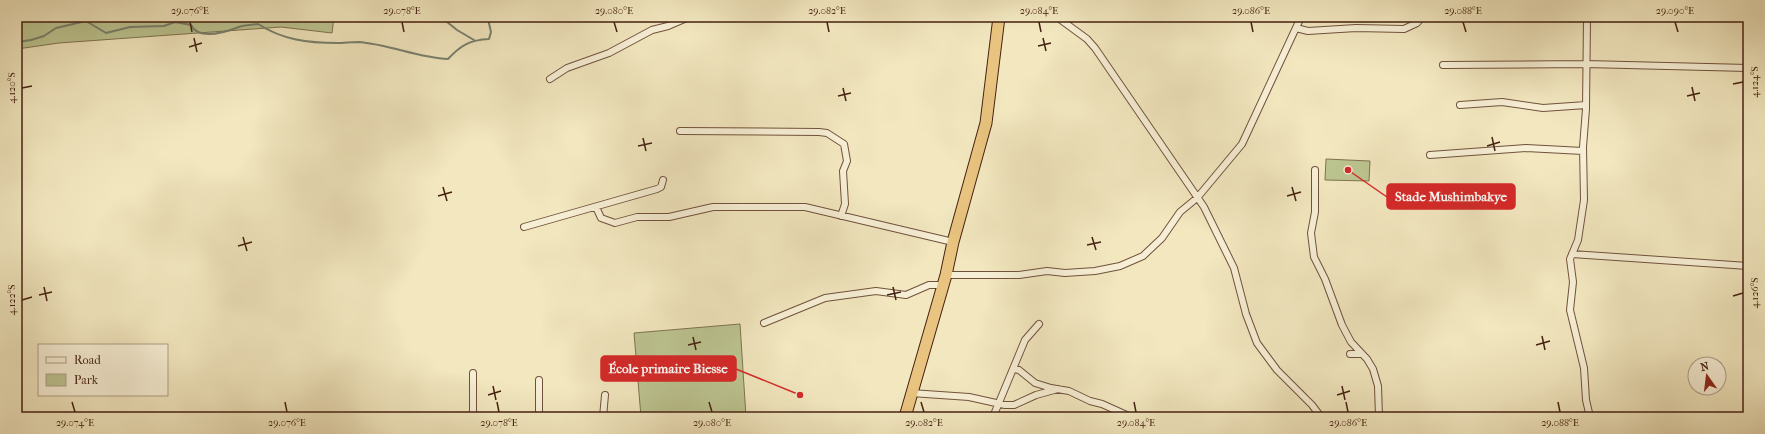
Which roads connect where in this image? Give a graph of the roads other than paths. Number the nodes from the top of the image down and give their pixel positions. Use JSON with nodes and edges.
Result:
{"nodes":[{"id":1,"x":689,"y":17,"type":"edge"},
{"id":2,"x":999,"y":17,"type":"edge"},
{"id":3,"x":1057,"y":17,"type":"edge"},
{"id":4,"x":1301,"y":17,"type":"edge"},
{"id":5,"x":1422,"y":17,"type":"edge"},
{"id":6,"x":1587,"y":17,"type":"edge"},
{"id":7,"x":1296,"y":28,"type":"junction"},
{"id":8,"x":1586,"y":64,"type":"junction"},
{"id":9,"x":1444,"y":65,"type":"dead end"},
{"id":10,"x":1748,"y":68,"type":"edge"},
{"id":11,"x":550,"y":79,"type":"dead end"},
{"id":12,"x":1460,"y":105,"type":"dead end"},
{"id":13,"x":1586,"y":105,"type":"junction"},
{"id":14,"x":680,"y":131,"type":"dead end"},
{"id":15,"x":1583,"y":151,"type":"junction"},
{"id":16,"x":1430,"y":155,"type":"dead end"},
{"id":17,"x":1315,"y":170,"type":"dead end"},
{"id":18,"x":663,"y":180,"type":"dead end"},
{"id":19,"x":1197,"y":198,"type":"junction"},
{"id":20,"x":596,"y":207,"type":"junction"},
{"id":21,"x":841,"y":216,"type":"junction"},
{"id":22,"x":524,"y":227,"type":"dead end"},
{"id":23,"x":953,"y":242,"type":"junction"},
{"id":24,"x":1572,"y":254,"type":"junction"},
{"id":25,"x":1748,"y":266,"type":"edge"},
{"id":26,"x":944,"y":280,"type":"junction"},
{"id":27,"x":764,"y":323,"type":"dead end"},
{"id":28,"x":1039,"y":324,"type":"dead end"},
{"id":29,"x":1350,"y":354,"type":"dead end"},
{"id":30,"x":1361,"y":354,"type":"junction"},
{"id":31,"x":1014,"y":368,"type":"junction"},
{"id":32,"x":473,"y":373,"type":"dead end"},
{"id":33,"x":539,"y":380,"type":"dead end"},
{"id":34,"x":1058,"y":389,"type":"junction"},
{"id":35,"x":911,"y":392,"type":"junction"},
{"id":36,"x":605,"y":395,"type":"dead end"},
{"id":37,"x":998,"y":403,"type":"junction"},
{"id":38,"x":473,"y":417,"type":"edge"},
{"id":39,"x":539,"y":417,"type":"edge"},
{"id":40,"x":603,"y":417,"type":"edge"},
{"id":41,"x":905,"y":417,"type":"edge"},
{"id":42,"x":993,"y":417,"type":"edge"},
{"id":43,"x":1131,"y":417,"type":"edge"},
{"id":44,"x":1321,"y":417,"type":"edge"},
{"id":45,"x":1379,"y":417,"type":"edge"},
{"id":46,"x":1590,"y":417,"type":"edge"}],
"edges":[{"from":1,"to":11,"type":"street"},
{"from":2,"to":23,"type":"highway"},
{"from":3,"to":19,"type":"street"},
{"from":4,"to":7,"type":"street"},
{"from":5,"to":7,"type":"street"},
{"from":6,"to":8,"type":"street"},
{"from":7,"to":19,"type":"street"},
{"from":8,"to":9,"type":"street"},
{"from":8,"to":10,"type":"street"},
{"from":8,"to":13,"type":"street"},
{"from":12,"to":13,"type":"street"},
{"from":13,"to":15,"type":"street"},
{"from":14,"to":21,"type":"street"},
{"from":15,"to":16,"type":"street"},
{"from":15,"to":24,"type":"street"},
{"from":17,"to":30,"type":"street"},
{"from":18,"to":20,"type":"street"},
{"from":19,"to":26,"type":"street"},
{"from":19,"to":44,"type":"street"},
{"from":20,"to":21,"type":"street"},
{"from":20,"to":22,"type":"street"},
{"from":21,"to":23,"type":"street"},
{"from":23,"to":26,"type":"highway"},
{"from":24,"to":25,"type":"street"},
{"from":24,"to":46,"type":"street"},
{"from":26,"to":27,"type":"street"},
{"from":26,"to":35,"type":"highway"},
{"from":28,"to":31,"type":"street"},
{"from":29,"to":30,"type":"street"},
{"from":30,"to":45,"type":"street"},
{"from":31,"to":34,"type":"street"},
{"from":31,"to":37,"type":"street"},
{"from":32,"to":38,"type":"street"},
{"from":33,"to":39,"type":"street"},
{"from":34,"to":37,"type":"street"},
{"from":34,"to":43,"type":"street"},
{"from":35,"to":37,"type":"street"},
{"from":35,"to":41,"type":"highway"},
{"from":36,"to":40,"type":"street"},
{"from":37,"to":42,"type":"street"}]}
